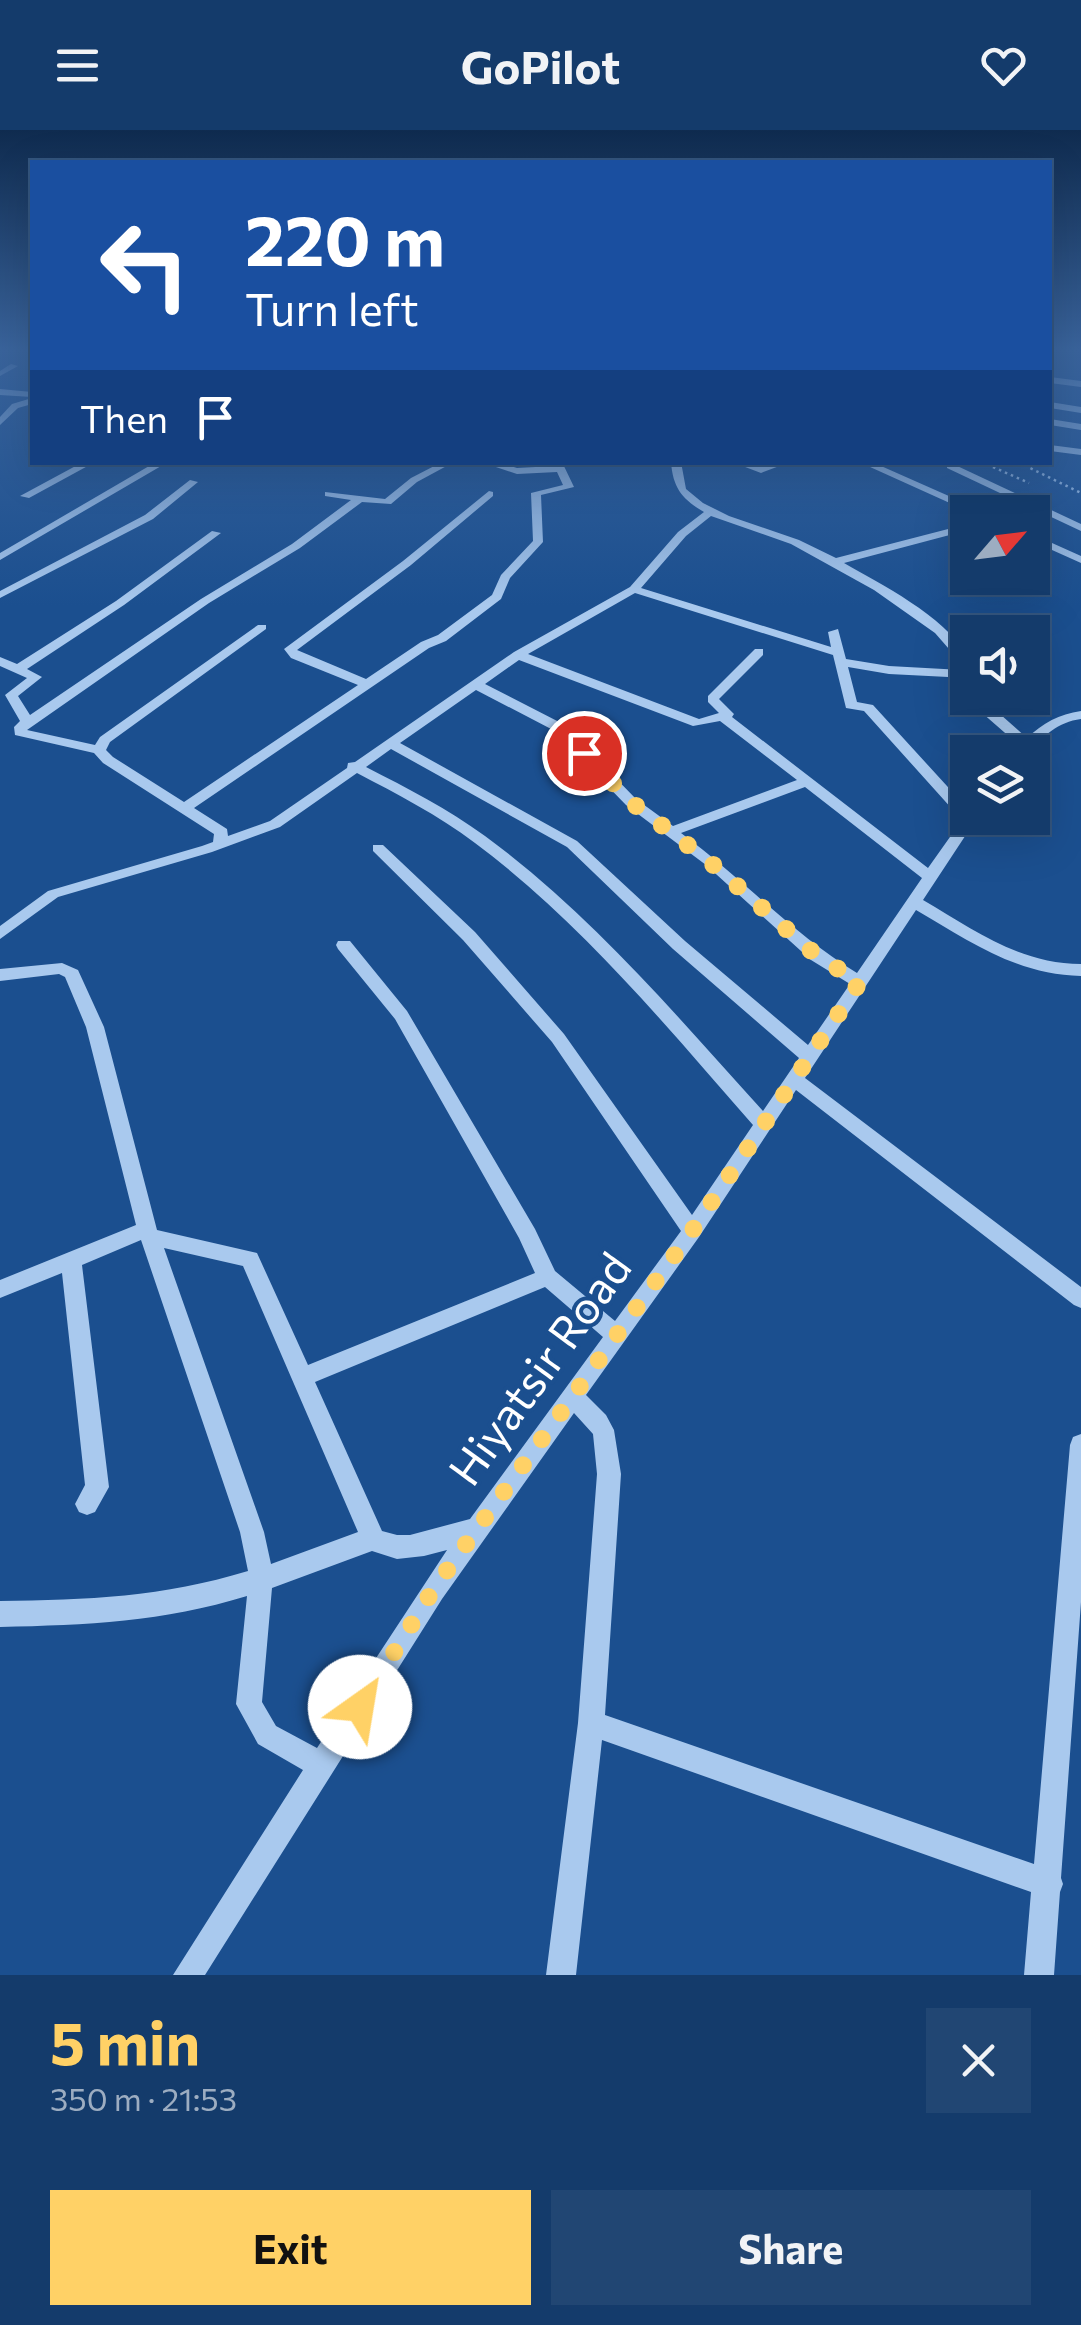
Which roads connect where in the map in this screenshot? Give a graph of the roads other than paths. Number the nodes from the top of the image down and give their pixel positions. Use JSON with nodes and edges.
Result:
{"nodes":[{"id":1,"x":1052,"y":448,"type":"edge"},
{"id":2,"x":1081,"y":452,"type":"edge"},
{"id":3,"x":86,"y":465,"type":"edge"},
{"id":4,"x":159,"y":465,"type":"edge"},
{"id":5,"x":444,"y":465,"type":"edge"},
{"id":6,"x":496,"y":465,"type":"edge"},
{"id":7,"x":676,"y":465,"type":"edge"},
{"id":8,"x":743,"y":465,"type":"edge"},
{"id":9,"x":774,"y":465,"type":"edge"},
{"id":10,"x":871,"y":465,"type":"edge"},
{"id":11,"x":557,"y":466,"type":"edge"},
{"id":12,"x":950,"y":466,"type":"dead end"},
{"id":13,"x":192,"y":482,"type":"dead end"},
{"id":14,"x":329,"y":494,"type":"dead end"},
{"id":15,"x":489,"y":494,"type":"dead end"},
{"id":16,"x":26,"y":496,"type":"dead end"},
{"id":17,"x":950,"y":499,"type":"edge"},
{"id":18,"x":358,"y":500,"type":"junction"},
{"id":19,"x":711,"y":512,"type":"junction"},
{"id":20,"x":1081,"y":528,"type":"edge"},
{"id":21,"x":950,"y":532,"type":"edge"},
{"id":22,"x":216,"y":533,"type":"dead end"},
{"id":23,"x":1050,"y":545,"type":"edge"},
{"id":24,"x":0,"y":556,"type":"edge"},
{"id":25,"x":1081,"y":560,"type":"edge"},
{"id":26,"x":831,"y":563,"type":"junction"},
{"id":27,"x":634,"y":589,"type":"junction"},
{"id":28,"x":0,"y":595,"type":"edge"},
{"id":29,"x":262,"y":627,"type":"dead end"},
{"id":30,"x":834,"y":632,"type":"dead end"},
{"id":31,"x":950,"y":642,"type":"edge"},
{"id":32,"x":759,"y":652,"type":"dead end"},
{"id":33,"x":518,"y":655,"type":"junction"},
{"id":34,"x":840,"y":657,"type":"junction"},
{"id":35,"x":0,"y":661,"type":"edge"},
{"id":36,"x":18,"y":669,"type":"junction"},
{"id":37,"x":950,"y":672,"type":"edge"},
{"id":38,"x":368,"y":684,"type":"junction"},
{"id":39,"x":477,"y":685,"type":"junction"},
{"id":40,"x":992,"y":715,"type":"edge"},
{"id":41,"x":1081,"y":715,"type":"edge"},
{"id":42,"x":722,"y":716,"type":"junction"},
{"id":43,"x":26,"y":720,"type":"junction"},
{"id":44,"x":1011,"y":735,"type":"edge"},
{"id":45,"x":1038,"y":735,"type":"edge"},
{"id":46,"x":390,"y":743,"type":"junction"},
{"id":47,"x":99,"y":750,"type":"junction"},
{"id":48,"x":354,"y":766,"type":"junction"},
{"id":49,"x":808,"y":781,"type":"junction"},
{"id":50,"x":950,"y":797,"type":"edge"},
{"id":51,"x":184,"y":808,"type":"junction"},
{"id":52,"x":673,"y":831,"type":"junction"},
{"id":53,"x":958,"y":835,"type":"edge"},
{"id":54,"x":220,"y":841,"type":"junction"},
{"id":55,"x":378,"y":848,"type":"dead end"},
{"id":56,"x":930,"y":878,"type":"junction"},
{"id":57,"x":914,"y":901,"type":"junction"},
{"id":58,"x":0,"y":934,"type":"edge"},
{"id":59,"x":344,"y":945,"type":"dead end"},
{"id":60,"x":1081,"y":970,"type":"edge"},
{"id":61,"x":0,"y":974,"type":"edge"},
{"id":62,"x":860,"y":982,"type":"junction"},
{"id":63,"x":810,"y":1056,"type":"junction"},
{"id":64,"x":794,"y":1080,"type":"junction"},
{"id":65,"x":764,"y":1125,"type":"junction"},
{"id":66,"x":692,"y":1231,"type":"junction"},
{"id":67,"x":148,"y":1233,"type":"junction"},
{"id":68,"x":70,"y":1260,"type":"junction"},
{"id":69,"x":547,"y":1277,"type":"junction"},
{"id":70,"x":0,"y":1288,"type":"edge"},
{"id":71,"x":1081,"y":1299,"type":"edge"},
{"id":72,"x":617,"y":1335,"type":"junction"},
{"id":73,"x":304,"y":1377,"type":"junction"},
{"id":74,"x":572,"y":1397,"type":"junction"},
{"id":75,"x":1081,"y":1444,"type":"edge"},
{"id":76,"x":87,"y":1504,"type":"dead end"},
{"id":77,"x":478,"y":1528,"type":"junction"},
{"id":78,"x":373,"y":1538,"type":"junction"},
{"id":79,"x":261,"y":1577,"type":"junction"},
{"id":80,"x":0,"y":1614,"type":"edge"},
{"id":81,"x":590,"y":1723,"type":"junction"},
{"id":82,"x":322,"y":1766,"type":"junction"},
{"id":83,"x":1048,"y":1884,"type":"junction"},
{"id":84,"x":188,"y":1975,"type":"edge"},
{"id":85,"x":561,"y":1975,"type":"edge"},
{"id":86,"x":1040,"y":1975,"type":"edge"}],
"edges":[{"from":1,"to":2,"type":"street"},
{"from":3,"to":16,"type":"street"},
{"from":4,"to":24,"type":"street"},
{"from":5,"to":18,"type":"street"},
{"from":6,"to":11,"type":"street"},
{"from":7,"to":19,"type":"street"},
{"from":8,"to":9,"type":"street"},
{"from":10,"to":17,"type":"street"},
{"from":11,"to":38,"type":"street"},
{"from":12,"to":20,"type":"street"},
{"from":13,"to":28,"type":"street"},
{"from":14,"to":18,"type":"street"},
{"from":15,"to":38,"type":"street"},
{"from":18,"to":43,"type":"street"},
{"from":19,"to":26,"type":"street"},
{"from":19,"to":27,"type":"street"},
{"from":21,"to":26,"type":"street"},
{"from":22,"to":36,"type":"street"},
{"from":23,"to":25,"type":"street"},
{"from":26,"to":31,"type":"street"},
{"from":27,"to":33,"type":"street"},
{"from":27,"to":34,"type":"street"},
{"from":29,"to":47,"type":"street"},
{"from":30,"to":34,"type":"street"},
{"from":32,"to":42,"type":"street"},
{"from":33,"to":39,"type":"street"},
{"from":33,"to":42,"type":"street"},
{"from":34,"to":37,"type":"street"},
{"from":34,"to":50,"type":"street"},
{"from":35,"to":36,"type":"street"},
{"from":36,"to":43,"type":"street"},
{"from":38,"to":51,"type":"street"},
{"from":39,"to":46,"type":"street"},
{"from":39,"to":52,"type":"street"},
{"from":40,"to":44,"type":"street"},
{"from":41,"to":45,"type":"street"},
{"from":42,"to":49,"type":"street"},
{"from":43,"to":47,"type":"street"},
{"from":46,"to":48,"type":"street"},
{"from":46,"to":63,"type":"street"},
{"from":47,"to":51,"type":"street"},
{"from":48,"to":54,"type":"street"},
{"from":48,"to":65,"type":"street"},
{"from":49,"to":52,"type":"street"},
{"from":49,"to":56,"type":"street"},
{"from":51,"to":54,"type":"street"},
{"from":52,"to":62,"type":"street"},
{"from":53,"to":56,"type":"street","name":"Hiyatsir Road"},
{"from":54,"to":58,"type":"street"},
{"from":55,"to":66,"type":"street"},
{"from":56,"to":57,"type":"street","name":"Hiyatsir Road"},
{"from":57,"to":60,"type":"street"},
{"from":57,"to":62,"type":"street","name":"Hiyatsir Road"},
{"from":59,"to":69,"type":"street"},
{"from":61,"to":67,"type":"street"},
{"from":62,"to":63,"type":"street","name":"Hiyatsir Road"},
{"from":63,"to":64,"type":"street","name":"Hiyatsir Road"},
{"from":64,"to":65,"type":"street","name":"Hiyatsir Road"},
{"from":64,"to":71,"type":"street"},
{"from":65,"to":66,"type":"street","name":"Hiyatsir Road"},
{"from":66,"to":72,"type":"street","name":"Hiyatsir Road"},
{"from":67,"to":68,"type":"street"},
{"from":67,"to":73,"type":"street"},
{"from":67,"to":79,"type":"street"},
{"from":68,"to":70,"type":"street"},
{"from":68,"to":76,"type":"street"},
{"from":69,"to":72,"type":"street"},
{"from":69,"to":73,"type":"street"},
{"from":72,"to":74,"type":"street","name":"Hiyatsir Road"},
{"from":73,"to":78,"type":"street"},
{"from":74,"to":77,"type":"street","name":"Hiyatsir Road"},
{"from":74,"to":81,"type":"street"},
{"from":75,"to":83,"type":"street"},
{"from":77,"to":78,"type":"street"},
{"from":77,"to":82,"type":"street","name":"Hiyatsir Road"},
{"from":78,"to":79,"type":"street"},
{"from":79,"to":80,"type":"street"},
{"from":79,"to":82,"type":"street"},
{"from":81,"to":83,"type":"street"},
{"from":81,"to":85,"type":"street"},
{"from":82,"to":84,"type":"street","name":"Hiyatsir Road"},
{"from":83,"to":86,"type":"street"}]}
